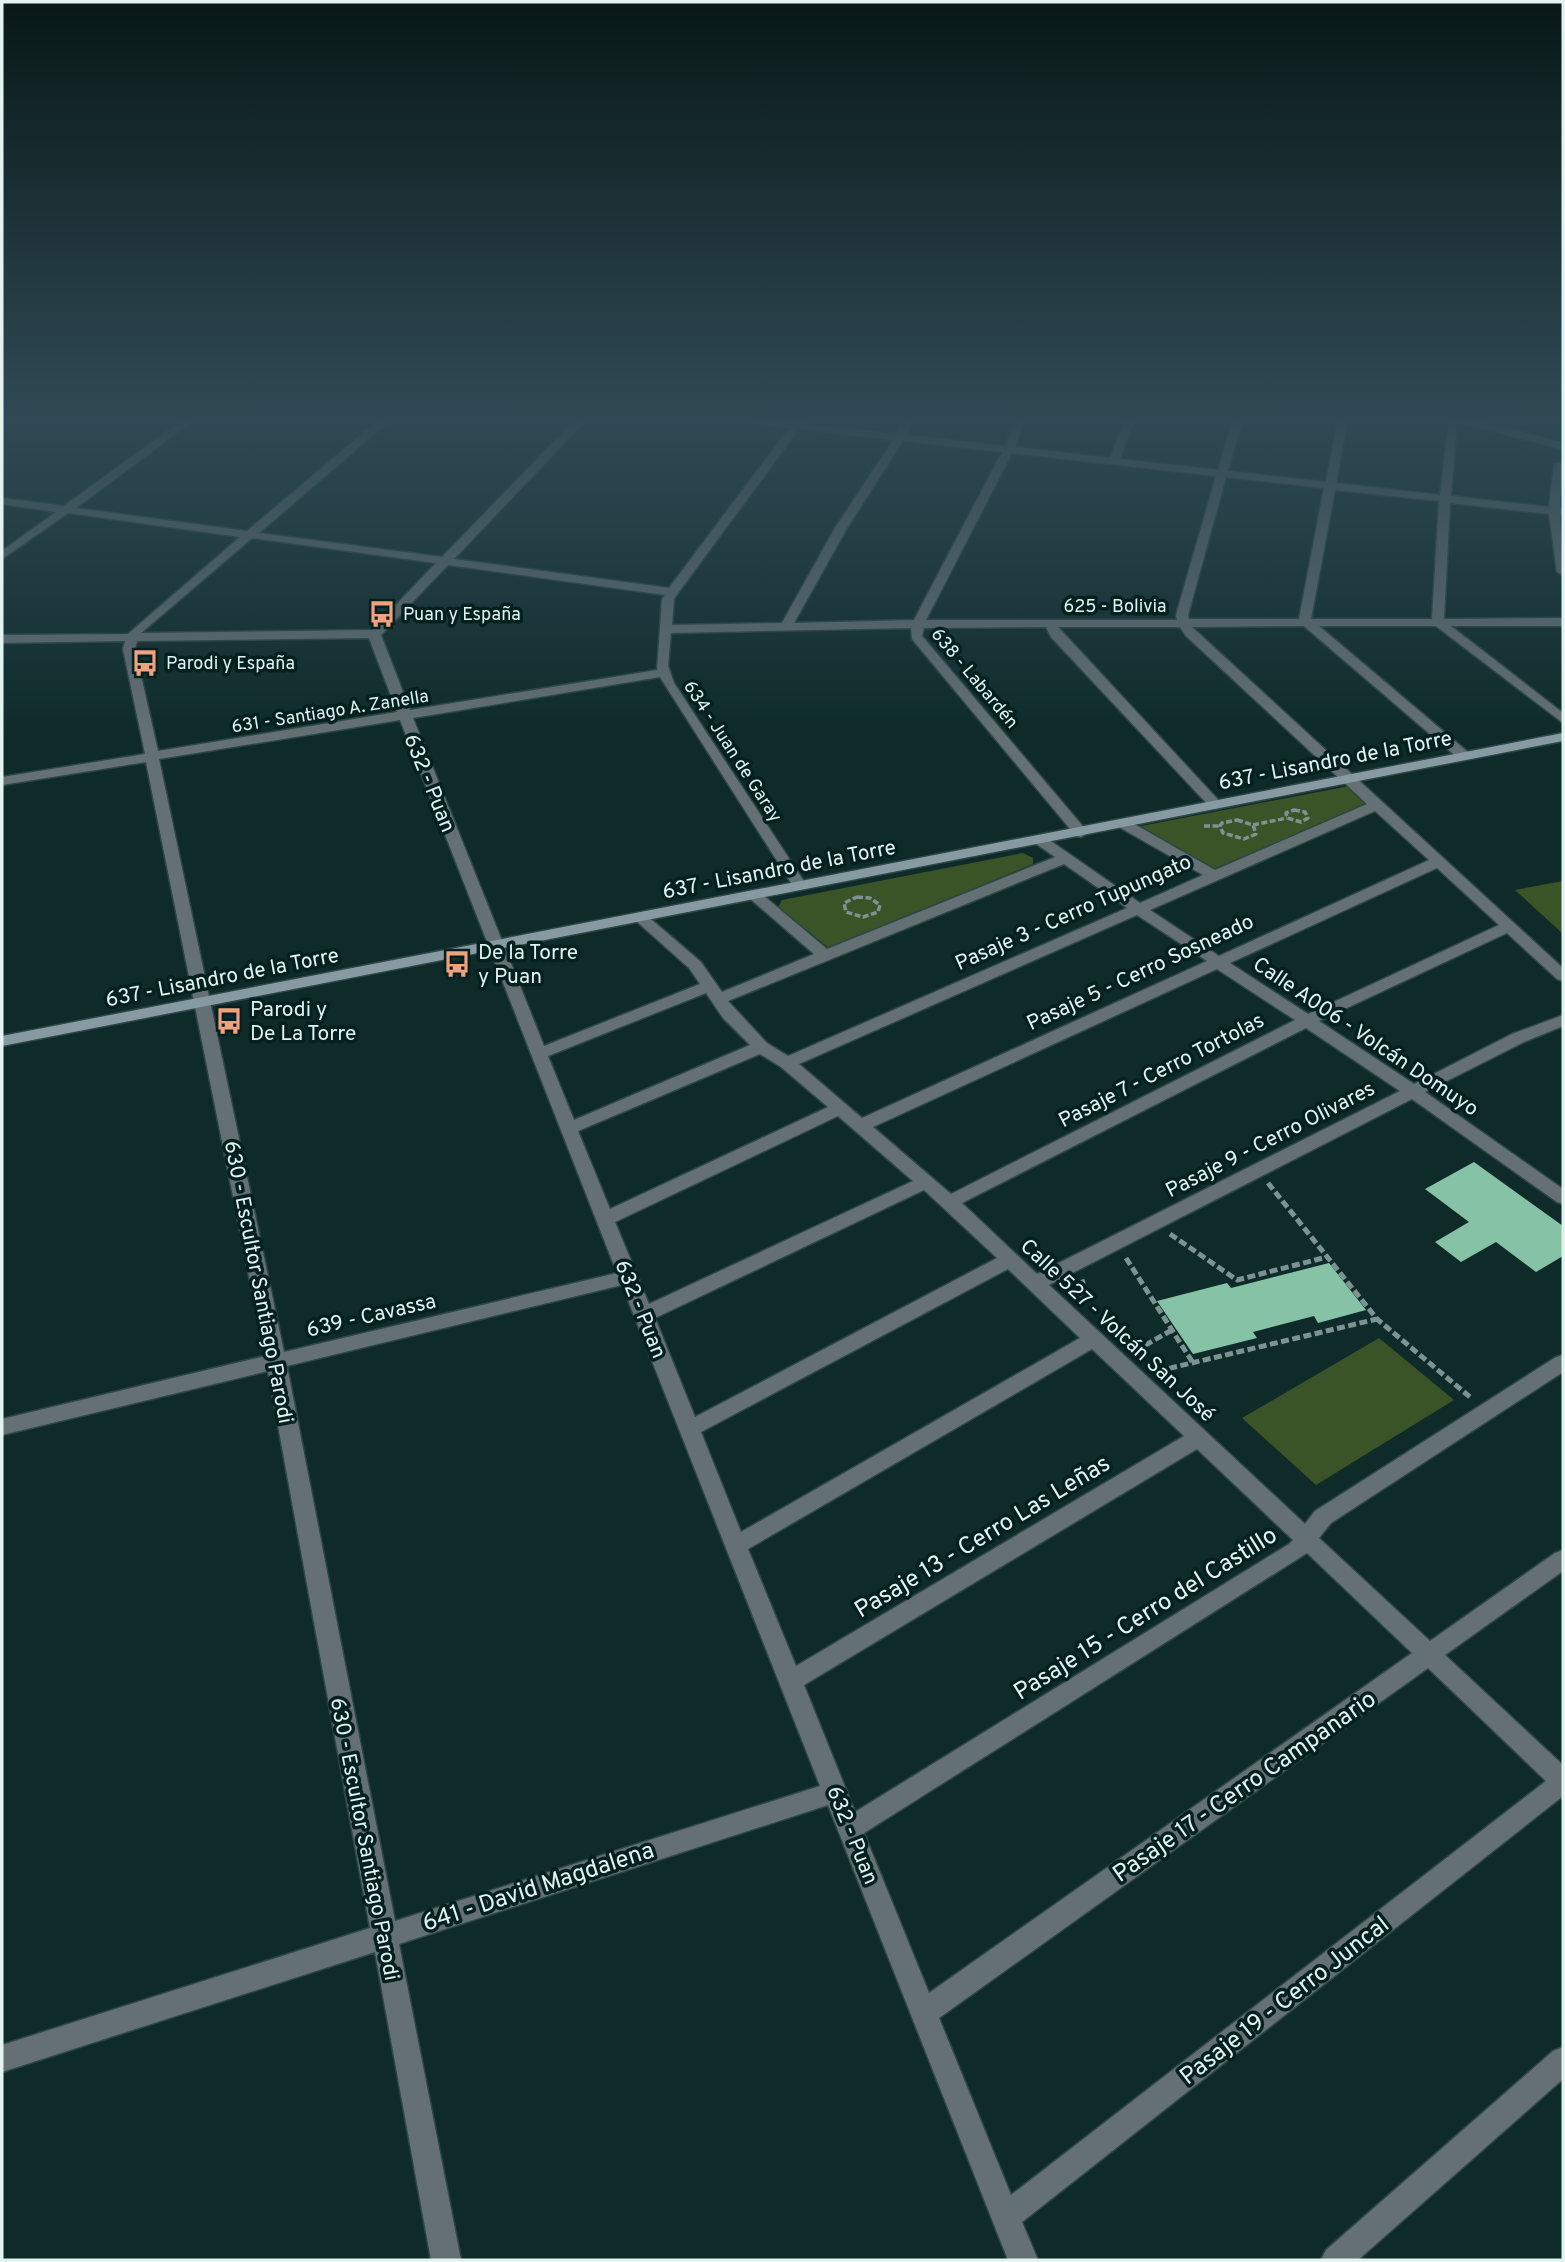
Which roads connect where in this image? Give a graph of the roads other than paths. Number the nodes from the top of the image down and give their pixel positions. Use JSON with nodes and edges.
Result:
{"nodes":[{"id":1,"x":47,"y":524,"type":"edge"},
{"id":2,"x":176,"y":524,"type":"edge"},
{"id":3,"x":264,"y":524,"type":"edge"},
{"id":4,"x":481,"y":524,"type":"edge"},
{"id":5,"x":723,"y":524,"type":"edge"},
{"id":6,"x":844,"y":524,"type":"edge"},
{"id":7,"x":970,"y":524,"type":"edge"},
{"id":8,"x":1208,"y":524,"type":"edge"},
{"id":9,"x":1322,"y":524,"type":"edge"},
{"id":10,"x":1443,"y":524,"type":"edge"},
{"id":11,"x":1559,"y":524,"type":"edge"},
{"id":12,"x":253,"y":533,"type":"junction"},
{"id":13,"x":2,"y":556,"type":"edge"},
{"id":14,"x":447,"y":559,"type":"junction"},
{"id":15,"x":1563,"y":572,"type":"edge"},
{"id":16,"x":672,"y":592,"type":"junction"},
{"id":17,"x":1305,"y":621,"type":"junction"},
{"id":18,"x":1438,"y":622,"type":"junction"},
{"id":19,"x":1547,"y":622,"type":"junction"},
{"id":20,"x":1563,"y":622,"type":"edge"},
{"id":21,"x":1184,"y":623,"type":"junction"},
{"id":22,"x":918,"y":624,"type":"junction"},
{"id":23,"x":1050,"y":624,"type":"junction"},
{"id":24,"x":786,"y":626,"type":"junction"},
{"id":25,"x":666,"y":629,"type":"junction"},
{"id":26,"x":1563,"y":633,"type":"edge"},
{"id":27,"x":375,"y":634,"type":"junction"},
{"id":28,"x":132,"y":637,"type":"junction"},
{"id":29,"x":2,"y":639,"type":"edge"},
{"id":30,"x":663,"y":673,"type":"junction"},
{"id":31,"x":404,"y":716,"type":"junction"},
{"id":32,"x":1563,"y":719,"type":"edge"},
{"id":33,"x":1563,"y":737,"type":"edge"},
{"id":34,"x":1464,"y":756,"type":"junction"},
{"id":35,"x":152,"y":757,"type":"junction"},
{"id":36,"x":1349,"y":778,"type":"junction"},
{"id":37,"x":2,"y":781,"type":"edge"},
{"id":38,"x":1378,"y":804,"type":"junction"},
{"id":39,"x":1216,"y":805,"type":"junction"},
{"id":40,"x":1124,"y":824,"type":"junction"},
{"id":41,"x":1081,"y":833,"type":"junction"},
{"id":42,"x":1040,"y":840,"type":"junction"},
{"id":43,"x":1065,"y":858,"type":"junction"},
{"id":44,"x":1440,"y":861,"type":"junction"},
{"id":45,"x":1213,"y":875,"type":"junction"},
{"id":46,"x":800,"y":886,"type":"junction"},
{"id":47,"x":753,"y":894,"type":"junction"},
{"id":48,"x":1137,"y":908,"type":"junction"},
{"id":49,"x":640,"y":917,"type":"junction"},
{"id":50,"x":1508,"y":927,"type":"junction"},
{"id":51,"x":495,"y":945,"type":"junction"},
{"id":52,"x":825,"y":956,"type":"junction"},
{"id":53,"x":1216,"y":961,"type":"junction"},
{"id":54,"x":1563,"y":976,"type":"edge"},
{"id":55,"x":713,"y":993,"type":"junction"},
{"id":56,"x":204,"y":1001,"type":"junction"},
{"id":57,"x":1308,"y":1020,"type":"junction"},
{"id":58,"x":1563,"y":1020,"type":"edge"},
{"id":59,"x":2,"y":1041,"type":"edge"},
{"id":60,"x":761,"y":1047,"type":"junction"},
{"id":61,"x":539,"y":1054,"type":"junction"},
{"id":62,"x":787,"y":1063,"type":"junction"},
{"id":63,"x":1414,"y":1092,"type":"junction"},
{"id":64,"x":841,"y":1108,"type":"junction"},
{"id":65,"x":861,"y":1126,"type":"junction"},
{"id":66,"x":570,"y":1128,"type":"junction"},
{"id":67,"x":925,"y":1182,"type":"junction"},
{"id":68,"x":1563,"y":1198,"type":"edge"},
{"id":69,"x":949,"y":1202,"type":"junction"},
{"id":70,"x":605,"y":1219,"type":"junction"},
{"id":71,"x":1010,"y":1260,"type":"junction"},
{"id":72,"x":628,"y":1277,"type":"junction"},
{"id":73,"x":1036,"y":1283,"type":"junction"},
{"id":74,"x":645,"y":1315,"type":"junction"},
{"id":75,"x":1094,"y":1339,"type":"junction"},
{"id":76,"x":276,"y":1361,"type":"junction"},
{"id":77,"x":1563,"y":1362,"type":"edge"},
{"id":78,"x":2,"y":1427,"type":"edge"},
{"id":79,"x":689,"y":1429,"type":"junction"},
{"id":80,"x":1200,"y":1437,"type":"junction"},
{"id":81,"x":1308,"y":1538,"type":"junction"},
{"id":82,"x":735,"y":1546,"type":"junction"},
{"id":83,"x":1563,"y":1559,"type":"edge"},
{"id":84,"x":1429,"y":1655,"type":"junction"},
{"id":85,"x":790,"y":1681,"type":"junction"},
{"id":86,"x":1563,"y":1782,"type":"edge"},
{"id":87,"x":835,"y":1792,"type":"junction"},
{"id":88,"x":850,"y":1828,"type":"junction"},
{"id":89,"x":383,"y":1936,"type":"junction"},
{"id":90,"x":924,"y":2013,"type":"junction"},
{"id":91,"x":2,"y":2059,"type":"edge"},
{"id":92,"x":1563,"y":2061,"type":"edge"},
{"id":93,"x":1006,"y":2217,"type":"junction"},
{"id":94,"x":446,"y":2260,"type":"edge"},
{"id":95,"x":1023,"y":2260,"type":"edge"},
{"id":96,"x":1336,"y":2260,"type":"edge"}],
"edges":[{"from":1,"to":13,"type":"street"},
{"from":2,"to":12,"type":"street"},
{"from":3,"to":12,"type":"street"},
{"from":4,"to":14,"type":"street"},
{"from":5,"to":16,"type":"street","name":"634 - Juan de Garay"},
{"from":6,"to":24,"type":"street"},
{"from":7,"to":22,"type":"street","name":"638 - Labardén"},
{"from":8,"to":21,"type":"street"},
{"from":9,"to":17,"type":"street"},
{"from":10,"to":18,"type":"street"},
{"from":11,"to":15,"type":"street"},
{"from":12,"to":14,"type":"street"},
{"from":12,"to":28,"type":"street"},
{"from":14,"to":16,"type":"street"},
{"from":14,"to":27,"type":"street"},
{"from":16,"to":25,"type":"street","name":"634 - Juan de Garay"},
{"from":17,"to":18,"type":"street","name":"625 - Bolivia"},
{"from":17,"to":21,"type":"street","name":"625 - Bolivia"},
{"from":17,"to":34,"type":"street"},
{"from":18,"to":19,"type":"street","name":"625 - Bolivia"},
{"from":18,"to":32,"type":"street"},
{"from":19,"to":20,"type":"street","name":"625 - Bolivia"},
{"from":19,"to":26,"type":"street"},
{"from":21,"to":23,"type":"street","name":"625 - Bolivia"},
{"from":21,"to":36,"type":"street"},
{"from":22,"to":23,"type":"street","name":"625 - Bolivia"},
{"from":22,"to":24,"type":"street","name":"625 - Bolivia"},
{"from":22,"to":41,"type":"street","name":"638 - Labardén"},
{"from":23,"to":39,"type":"street"},
{"from":24,"to":25,"type":"street","name":"625 - Bolivia"},
{"from":25,"to":30,"type":"street","name":"634 - Juan de Garay"},
{"from":27,"to":28,"type":"street"},
{"from":27,"to":31,"type":"street","name":"632 - Puan"},
{"from":28,"to":29,"type":"street"},
{"from":28,"to":35,"type":"street","name":"630 - Escultor Santiago Parodi"},
{"from":30,"to":31,"type":"street","name":"631 - Santiago A. Zanella"},
{"from":30,"to":46,"type":"street","name":"634 - Juan de Garay"},
{"from":31,"to":35,"type":"street","name":"631 - Santiago A. Zanella"},
{"from":31,"to":51,"type":"street","name":"632 - Puan"},
{"from":33,"to":34,"type":"street","name":"637 - Lisandro de la Torre"},
{"from":34,"to":36,"type":"street","name":"637 - Lisandro de la Torre"},
{"from":35,"to":37,"type":"street","name":"631 - Santiago A. Zanella"},
{"from":35,"to":56,"type":"street","name":"630 - Escultor Santiago Parodi"},
{"from":36,"to":38,"type":"street"},
{"from":36,"to":39,"type":"street","name":"637 - Lisandro de la Torre"},
{"from":38,"to":44,"type":"street"},
{"from":38,"to":45,"type":"street","name":"Pasaje 3 - Cerro Tupungato"},
{"from":39,"to":40,"type":"street","name":"637 - Lisandro de la Torre"},
{"from":40,"to":41,"type":"street","name":"637 - Lisandro de la Torre"},
{"from":40,"to":45,"type":"street"},
{"from":41,"to":42,"type":"street","name":"637 - Lisandro de la Torre"},
{"from":42,"to":43,"type":"street","name":"Calle A006 - Volcán Domuyo"},
{"from":42,"to":46,"type":"street","name":"637 - Lisandro de la Torre"},
{"from":43,"to":48,"type":"street","name":"Calle A006 - Volcán Domuyo"},
{"from":43,"to":52,"type":"street"},
{"from":44,"to":50,"type":"street"},
{"from":44,"to":53,"type":"street","name":"Pasaje 5 - Cerro Sosneado"},
{"from":45,"to":48,"type":"street","name":"Pasaje 3 - Cerro Tupungato"},
{"from":46,"to":47,"type":"street","name":"637 - Lisandro de la Torre"},
{"from":47,"to":49,"type":"street","name":"637 - Lisandro de la Torre"},
{"from":47,"to":52,"type":"street"},
{"from":48,"to":53,"type":"street","name":"Calle A006 - Volcán Domuyo"},
{"from":48,"to":62,"type":"street","name":"Pasaje 3 - Cerro Tupungato"},
{"from":49,"to":51,"type":"street","name":"637 - Lisandro de la Torre"},
{"from":49,"to":55,"type":"street","name":"Calle 527 - Volcán San José"},
{"from":50,"to":54,"type":"street"},
{"from":50,"to":57,"type":"street","name":"Pasaje 7 - Cerro Tortolas"},
{"from":51,"to":56,"type":"street","name":"637 - Lisandro de la Torre"},
{"from":51,"to":61,"type":"street","name":"632 - Puan"},
{"from":52,"to":55,"type":"street"},
{"from":53,"to":57,"type":"street","name":"Calle A006 - Volcán Domuyo"},
{"from":53,"to":65,"type":"street","name":"Pasaje 5 - Cerro Sosneado"},
{"from":55,"to":60,"type":"street","name":"Calle 527 - Volcán San José"},
{"from":55,"to":61,"type":"street"},
{"from":56,"to":59,"type":"street","name":"637 - Lisandro de la Torre"},
{"from":56,"to":76,"type":"street","name":"630 - Escultor Santiago Parodi"},
{"from":57,"to":63,"type":"street","name":"Calle A006 - Volcán Domuyo"},
{"from":57,"to":69,"type":"street","name":"Pasaje 7 - Cerro Tortolas"},
{"from":58,"to":63,"type":"street","name":"Pasaje 9 - Cerro Olivares"},
{"from":60,"to":62,"type":"street","name":"Calle 527 - Volcán San José"},
{"from":60,"to":66,"type":"street"},
{"from":61,"to":66,"type":"street","name":"632 - Puan"},
{"from":62,"to":64,"type":"street","name":"Calle 527 - Volcán San José"},
{"from":63,"to":68,"type":"street","name":"Calle A006 - Volcán Domuyo"},
{"from":63,"to":73,"type":"street","name":"Pasaje 9 - Cerro Olivares"},
{"from":64,"to":65,"type":"street","name":"Calle 527 - Volcán San José"},
{"from":64,"to":70,"type":"street"},
{"from":65,"to":67,"type":"street","name":"Calle 527 - Volcán San José"},
{"from":66,"to":70,"type":"street","name":"632 - Puan"},
{"from":67,"to":69,"type":"street","name":"Calle 527 - Volcán San José"},
{"from":67,"to":74,"type":"street"},
{"from":69,"to":71,"type":"street","name":"Calle 527 - Volcán San José"},
{"from":70,"to":72,"type":"street","name":"632 - Puan"},
{"from":71,"to":73,"type":"street","name":"Calle 527 - Volcán San José"},
{"from":71,"to":79,"type":"street"},
{"from":72,"to":74,"type":"street","name":"632 - Puan"},
{"from":72,"to":76,"type":"street","name":"639 - Cavassa"},
{"from":73,"to":75,"type":"street","name":"Calle 527 - Volcán San José"},
{"from":74,"to":79,"type":"street","name":"632 - Puan"},
{"from":75,"to":80,"type":"street","name":"Calle 527 - Volcán San José"},
{"from":75,"to":82,"type":"street"},
{"from":76,"to":78,"type":"street","name":"639 - Cavassa"},
{"from":76,"to":89,"type":"street","name":"630 - Escultor Santiago Parodi"},
{"from":77,"to":81,"type":"street","name":"Pasaje 15 - Cerro del Castillo"},
{"from":79,"to":82,"type":"street","name":"632 - Puan"},
{"from":80,"to":81,"type":"street","name":"Calle 527 - Volcán San José"},
{"from":80,"to":85,"type":"street","name":"Pasaje 13 - Cerro Las Leñas"},
{"from":81,"to":84,"type":"street","name":"Calle 527 - Volcán San José"},
{"from":81,"to":88,"type":"street","name":"Pasaje 15 - Cerro del Castillo"},
{"from":82,"to":85,"type":"street","name":"632 - Puan"},
{"from":83,"to":84,"type":"street","name":"Pasaje 17 - Cerro Campanario"},
{"from":84,"to":86,"type":"street","name":"Calle 527 - Volcán San José"},
{"from":84,"to":90,"type":"street","name":"Pasaje 17 - Cerro Campanario"},
{"from":85,"to":87,"type":"street","name":"632 - Puan"},
{"from":86,"to":93,"type":"street","name":"Pasaje 19 - Cerro Juncal"},
{"from":87,"to":88,"type":"street","name":"632 - Puan"},
{"from":87,"to":89,"type":"street","name":"641 - David Magdalena"},
{"from":88,"to":90,"type":"street","name":"632 - Puan"},
{"from":89,"to":91,"type":"street","name":"641 - David Magdalena"},
{"from":89,"to":94,"type":"street","name":"630 - Escultor Santiago Parodi"},
{"from":90,"to":93,"type":"street","name":"632 - Puan"},
{"from":92,"to":96,"type":"street"},
{"from":93,"to":95,"type":"street","name":"632 - Puan"}]}
